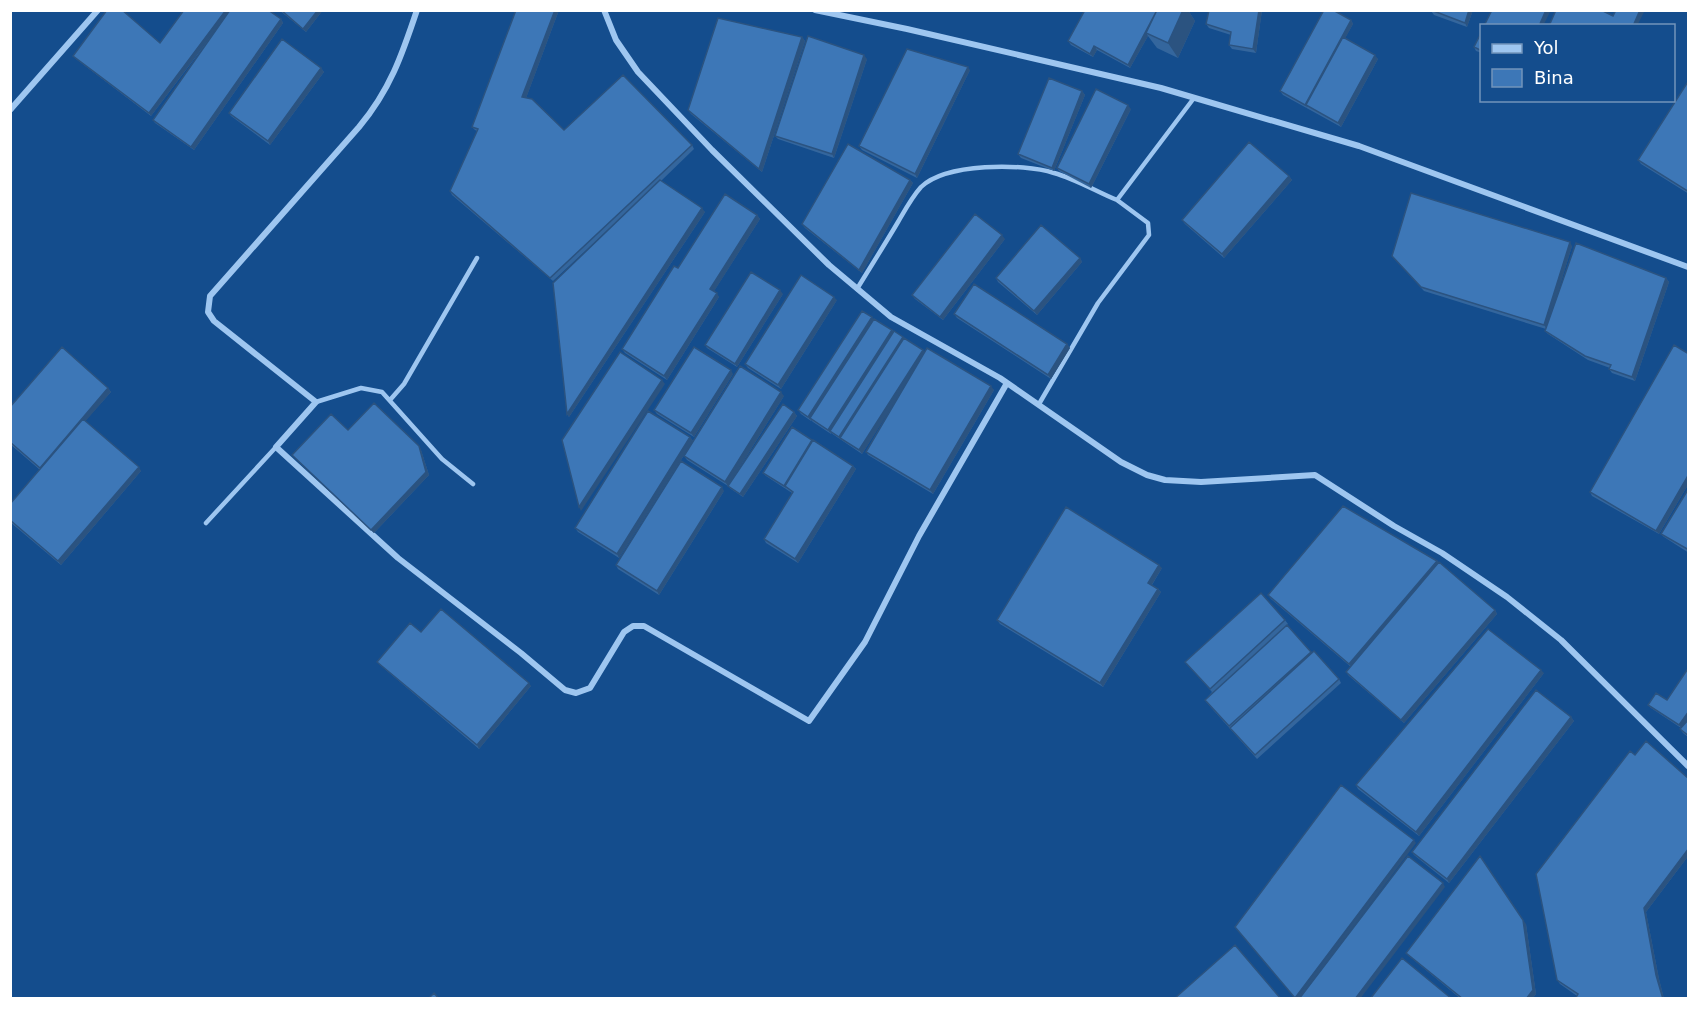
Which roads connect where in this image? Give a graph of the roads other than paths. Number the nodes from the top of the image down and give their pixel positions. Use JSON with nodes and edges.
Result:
{"nodes":[{"id":1,"x":98,"y":10,"type":"edge"},
{"id":2,"x":417,"y":10,"type":"edge"},
{"id":3,"x":604,"y":10,"type":"edge"},
{"id":4,"x":815,"y":10,"type":"edge"},
{"id":5,"x":1194,"y":98,"type":"junction"},
{"id":6,"x":10,"y":110,"type":"edge"},
{"id":7,"x":1118,"y":200,"type":"junction"},
{"id":8,"x":477,"y":258,"type":"dead end"},
{"id":9,"x":1689,"y":267,"type":"edge"},
{"id":10,"x":857,"y":289,"type":"junction"},
{"id":11,"x":1007,"y":383,"type":"junction"},
{"id":12,"x":390,"y":400,"type":"junction"},
{"id":13,"x":316,"y":402,"type":"junction"},
{"id":14,"x":1039,"y":404,"type":"junction"},
{"id":15,"x":276,"y":447,"type":"junction"},
{"id":16,"x":473,"y":484,"type":"dead end"},
{"id":17,"x":206,"y":523,"type":"dead end"},
{"id":18,"x":1689,"y":766,"type":"edge"}],
"edges":[{"from":1,"to":6,"type":"street"},
{"from":2,"to":13,"type":"street"},
{"from":3,"to":10,"type":"street"},
{"from":4,"to":5,"type":"street"},
{"from":5,"to":7,"type":"lane"},
{"from":5,"to":9,"type":"street"},
{"from":7,"to":10,"type":"lane"},
{"from":7,"to":14,"type":"lane"},
{"from":8,"to":12,"type":"lane"},
{"from":10,"to":11,"type":"street"},
{"from":11,"to":14,"type":"street"},
{"from":11,"to":15,"type":"street"},
{"from":12,"to":13,"type":"lane"},
{"from":12,"to":16,"type":"lane"},
{"from":13,"to":15,"type":"street"},
{"from":14,"to":18,"type":"street"},
{"from":15,"to":17,"type":"lane"}]}
